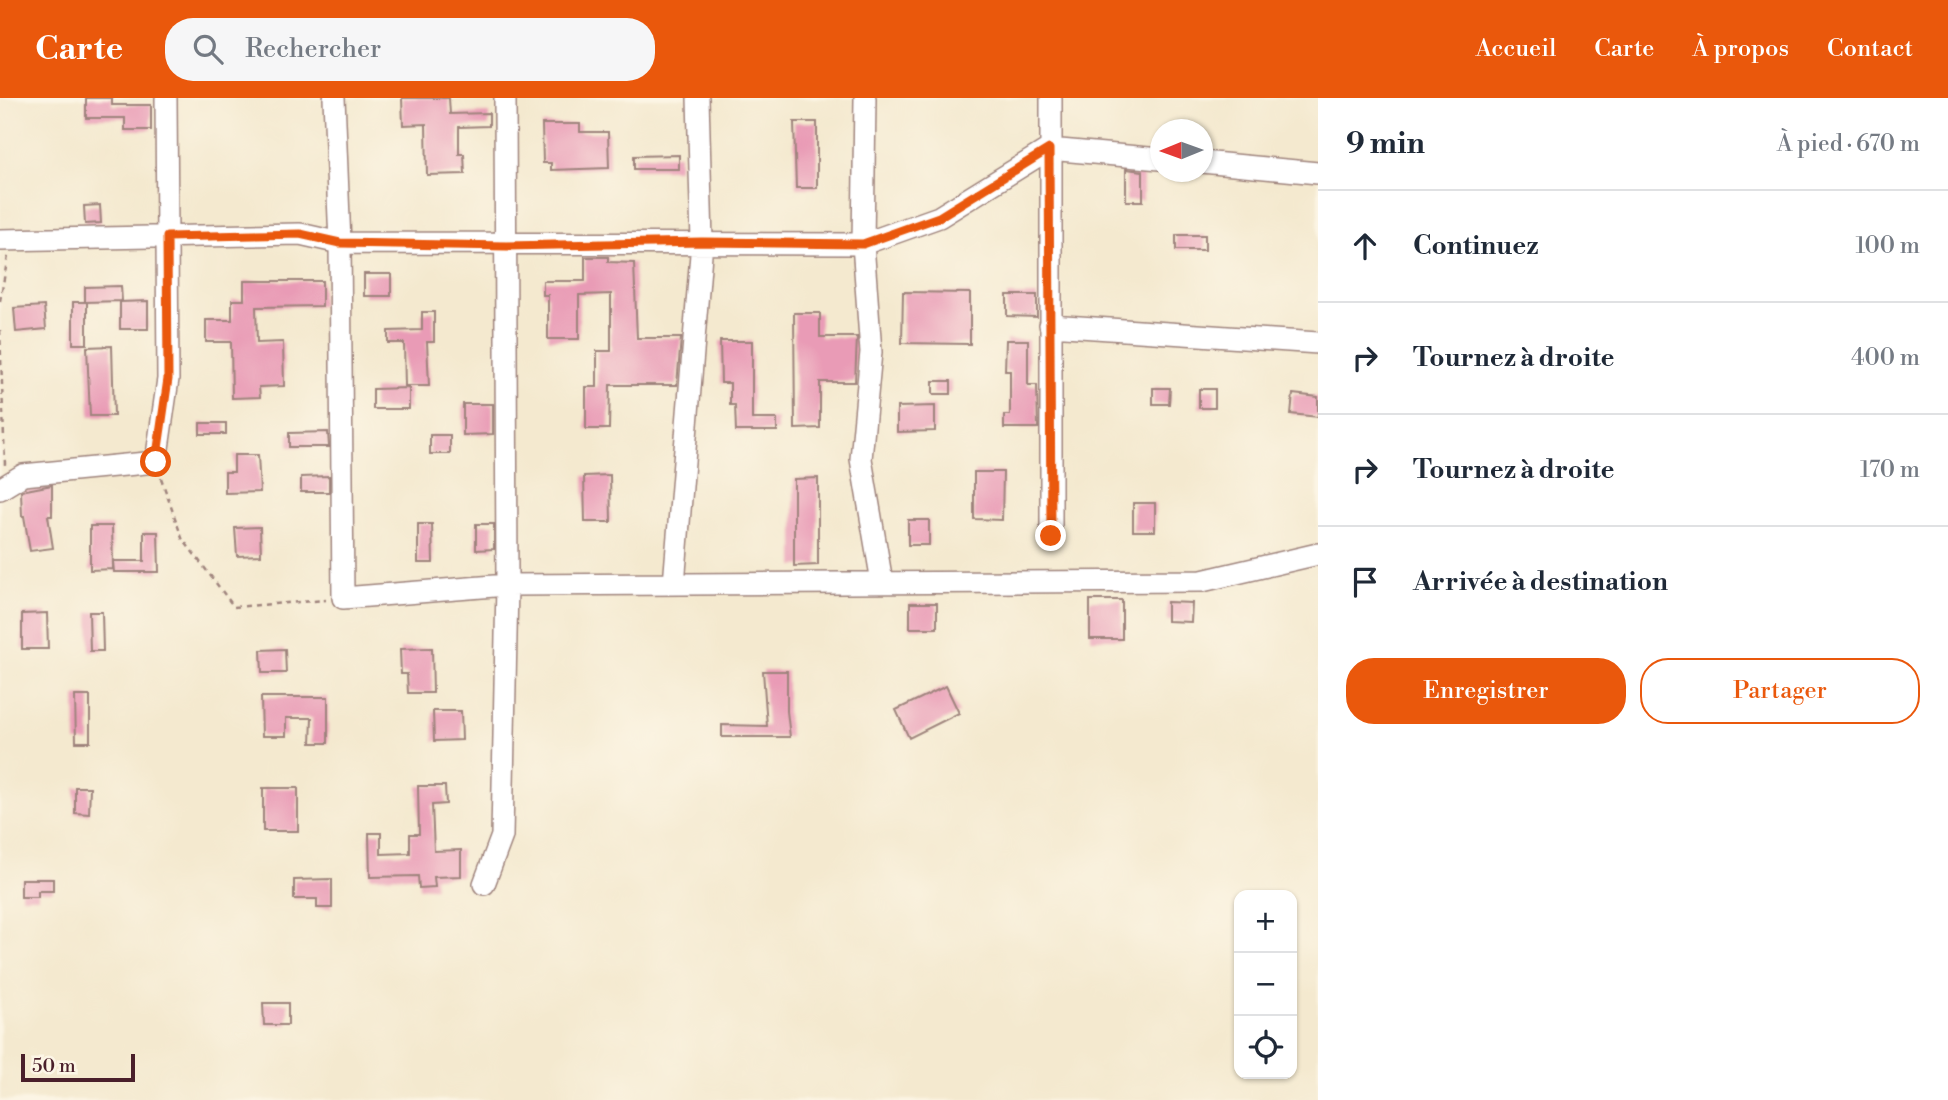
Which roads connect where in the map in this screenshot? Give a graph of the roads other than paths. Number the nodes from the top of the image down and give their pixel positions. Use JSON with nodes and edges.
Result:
{"nodes":[{"id":1,"x":166,"y":98,"type":"edge"},
{"id":2,"x":334,"y":98,"type":"edge"},
{"id":3,"x":505,"y":98,"type":"edge"},
{"id":4,"x":698,"y":98,"type":"edge"},
{"id":5,"x":865,"y":98,"type":"edge"},
{"id":6,"x":1051,"y":98,"type":"edge"},
{"id":7,"x":1049,"y":149,"type":"junction"},
{"id":8,"x":1150,"y":158,"type":"edge"},
{"id":9,"x":1213,"y":163,"type":"edge"},
{"id":10,"x":1318,"y":173,"type":"edge"},
{"id":11,"x":167,"y":237,"type":"junction"},
{"id":12,"x":6,"y":240,"type":"edge"},
{"id":13,"x":702,"y":242,"type":"junction"},
{"id":14,"x":340,"y":243,"type":"junction"},
{"id":15,"x":863,"y":244,"type":"junction"},
{"id":16,"x":507,"y":246,"type":"junction"},
{"id":17,"x":1050,"y":325,"type":"junction"},
{"id":18,"x":1318,"y":343,"type":"edge"},
{"id":19,"x":3,"y":487,"type":"edge"},
{"id":20,"x":1051,"y":536,"type":"dead end"},
{"id":21,"x":1318,"y":554,"type":"edge"},
{"id":22,"x":882,"y":582,"type":"junction"},
{"id":23,"x":674,"y":584,"type":"junction"},
{"id":24,"x":506,"y":585,"type":"junction"},
{"id":25,"x":484,"y":884,"type":"dead end"}],
"edges":[{"from":1,"to":11,"type":"street"},
{"from":2,"to":14,"type":"street"},
{"from":3,"to":16,"type":"street"},
{"from":4,"to":13,"type":"street"},
{"from":5,"to":15,"type":"street"},
{"from":6,"to":7,"type":"street"},
{"from":7,"to":8,"type":"street"},
{"from":7,"to":15,"type":"street"},
{"from":7,"to":17,"type":"street"},
{"from":9,"to":10,"type":"street"},
{"from":11,"to":12,"type":"street"},
{"from":11,"to":14,"type":"street"},
{"from":11,"to":19,"type":"street"},
{"from":13,"to":15,"type":"street"},
{"from":13,"to":16,"type":"street"},
{"from":13,"to":23,"type":"street"},
{"from":14,"to":16,"type":"street"},
{"from":14,"to":24,"type":"street"},
{"from":15,"to":22,"type":"street"},
{"from":16,"to":24,"type":"street"},
{"from":17,"to":18,"type":"street"},
{"from":17,"to":20,"type":"street"},
{"from":21,"to":22,"type":"street"},
{"from":22,"to":23,"type":"street"},
{"from":23,"to":24,"type":"street"},
{"from":24,"to":25,"type":"street"}]}
